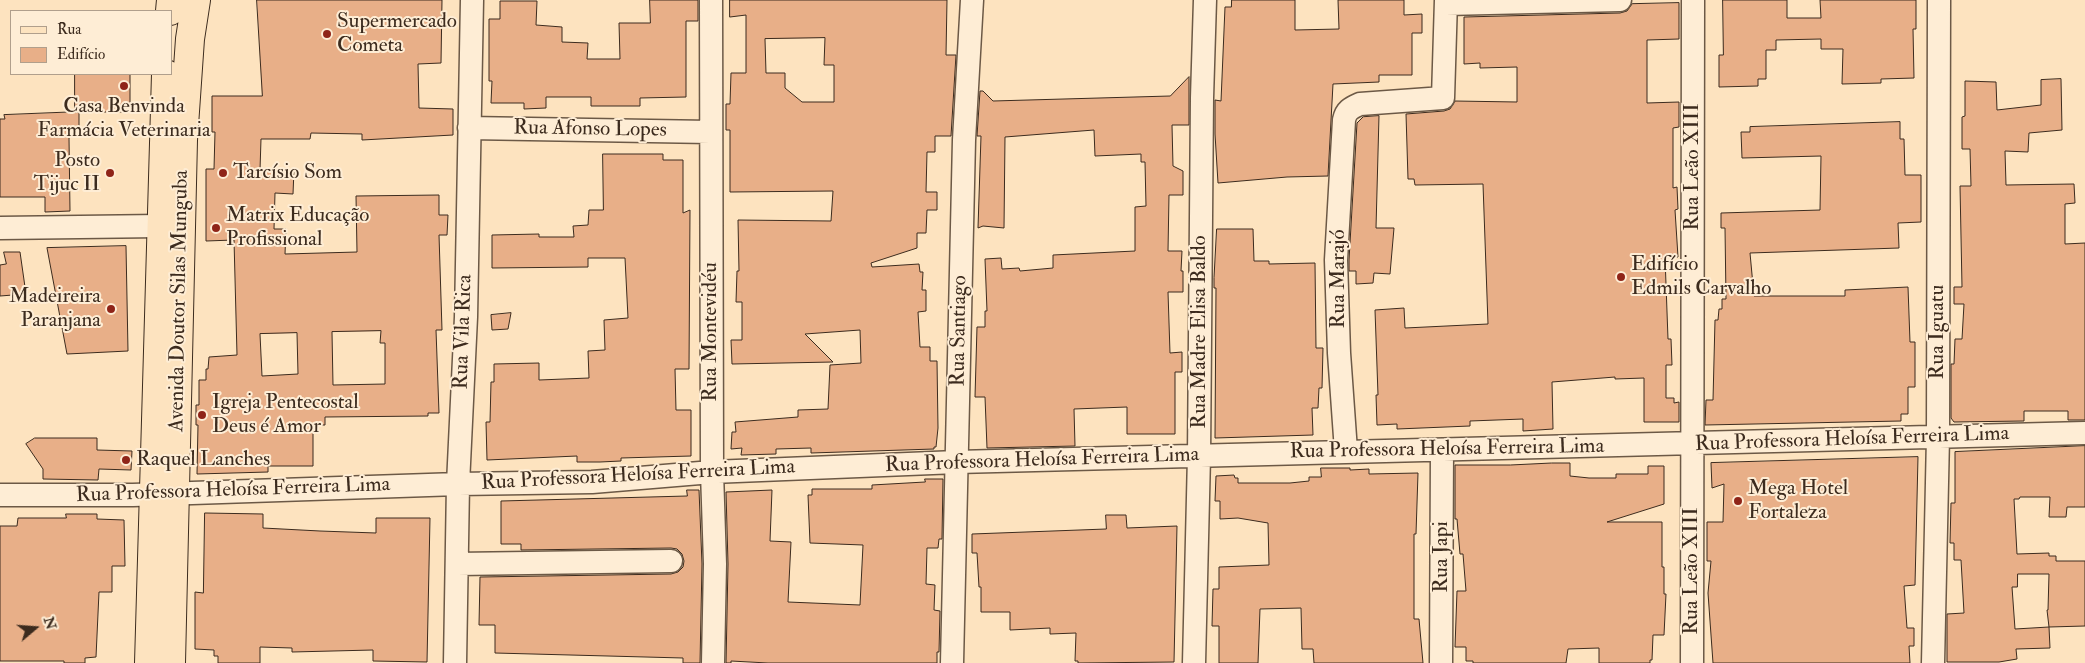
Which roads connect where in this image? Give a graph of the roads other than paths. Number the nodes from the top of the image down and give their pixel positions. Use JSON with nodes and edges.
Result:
{"nodes":[{"id":1,"x":196,"y":0,"type":"edge"},
{"id":2,"x":472,"y":0,"type":"edge"},
{"id":3,"x":710,"y":0,"type":"edge"},
{"id":4,"x":972,"y":0,"type":"edge"},
{"id":5,"x":1205,"y":0,"type":"edge"},
{"id":6,"x":1620,"y":0,"type":"edge"},
{"id":7,"x":1693,"y":0,"type":"edge"},
{"id":8,"x":1939,"y":0,"type":"edge"},
{"id":9,"x":1446,"y":2,"type":"edge"},
{"id":10,"x":166,"y":75,"type":"edge"},
{"id":11,"x":469,"y":128,"type":"junction"},
{"id":12,"x":710,"y":132,"type":"junction"},
{"id":13,"x":160,"y":226,"type":"junction"},
{"id":14,"x":0,"y":228,"type":"edge"},
{"id":15,"x":2085,"y":433,"type":"edge"},
{"id":16,"x":1938,"y":437,"type":"junction"},
{"id":17,"x":1692,"y":444,"type":"junction"},
{"id":18,"x":1442,"y":450,"type":"junction"},
{"id":19,"x":1346,"y":451,"type":"junction"},
{"id":20,"x":1199,"y":456,"type":"junction"},
{"id":21,"x":957,"y":462,"type":"junction"},
{"id":22,"x":712,"y":472,"type":"junction"},
{"id":23,"x":458,"y":484,"type":"junction"},
{"id":24,"x":164,"y":494,"type":"junction"},
{"id":25,"x":0,"y":495,"type":"edge"},
{"id":26,"x":671,"y":561,"type":"dead end"},
{"id":27,"x":456,"y":564,"type":"junction"},
{"id":28,"x":149,"y":663,"type":"edge"},
{"id":29,"x":171,"y":663,"type":"edge"},
{"id":30,"x":455,"y":663,"type":"edge"},
{"id":31,"x":713,"y":663,"type":"edge"},
{"id":32,"x":952,"y":663,"type":"edge"},
{"id":33,"x":1194,"y":663,"type":"edge"},
{"id":34,"x":1441,"y":663,"type":"edge"},
{"id":35,"x":1692,"y":663,"type":"edge"},
{"id":36,"x":1933,"y":663,"type":"edge"}],
"edges":[{"from":1,"to":24,"type":"main road","name":"Avenida Doutor Silas Munguba"},
{"from":2,"to":11,"type":"street","name":"Rua Vila Rica"},
{"from":3,"to":12,"type":"street","name":"Rua Montevidéu"},
{"from":4,"to":21,"type":"street","name":"Rua Santiago"},
{"from":5,"to":20,"type":"street","name":"Rua Madre Elisa Baldo"},
{"from":6,"to":9,"type":"street"},
{"from":7,"to":17,"type":"street","name":"Rua Leão XIII"},
{"from":8,"to":16,"type":"street","name":"Rua Iguatu"},
{"from":9,"to":19,"type":"street","name":"Rua Marajó"},
{"from":10,"to":13,"type":"main road","name":"Avenida Doutor Silas Munguba"},
{"from":11,"to":12,"type":"street","name":"Rua Afonso Lopes"},
{"from":11,"to":23,"type":"street","name":"Rua Vila Rica"},
{"from":12,"to":22,"type":"street","name":"Rua Montevidéu"},
{"from":13,"to":14,"type":"street"},
{"from":13,"to":24,"type":"main road","name":"Avenida Doutor Silas Munguba"},
{"from":15,"to":16,"type":"street","name":"Rua Professora Heloísa Ferreira Lima"},
{"from":16,"to":17,"type":"street","name":"Rua Professora Heloísa Ferreira Lima"},
{"from":16,"to":36,"type":"street","name":"Rua Iguatu"},
{"from":17,"to":18,"type":"street","name":"Rua Professora Heloísa Ferreira Lima"},
{"from":17,"to":35,"type":"street","name":"Rua Leão XIII"},
{"from":18,"to":19,"type":"street","name":"Rua Professora Heloísa Ferreira Lima"},
{"from":18,"to":34,"type":"street","name":"Rua Japi"},
{"from":19,"to":20,"type":"street","name":"Rua Professora Heloísa Ferreira Lima"},
{"from":20,"to":21,"type":"street","name":"Rua Professora Heloísa Ferreira Lima"},
{"from":20,"to":33,"type":"street","name":"Rua Madre Elisa Baldo"},
{"from":21,"to":22,"type":"street","name":"Rua Professora Heloísa Ferreira Lima"},
{"from":21,"to":32,"type":"street","name":"Rua Santiago"},
{"from":22,"to":23,"type":"street","name":"Rua Professora Heloísa Ferreira Lima"},
{"from":22,"to":31,"type":"street","name":"Rua Montevidéu"},
{"from":23,"to":24,"type":"street","name":"Rua Professora Heloísa Ferreira Lima"},
{"from":23,"to":27,"type":"street","name":"Rua Vila Rica"},
{"from":24,"to":25,"type":"street","name":"Rua Professora Heloísa Ferreira Lima"},
{"from":24,"to":28,"type":"main road","name":"Avenida Doutor Silas Munguba"},
{"from":24,"to":29,"type":"main road","name":"Avenida Doutor Silas Munguba"},
{"from":26,"to":27,"type":"street"},
{"from":27,"to":30,"type":"street","name":"Rua Vila Rica"}]}
